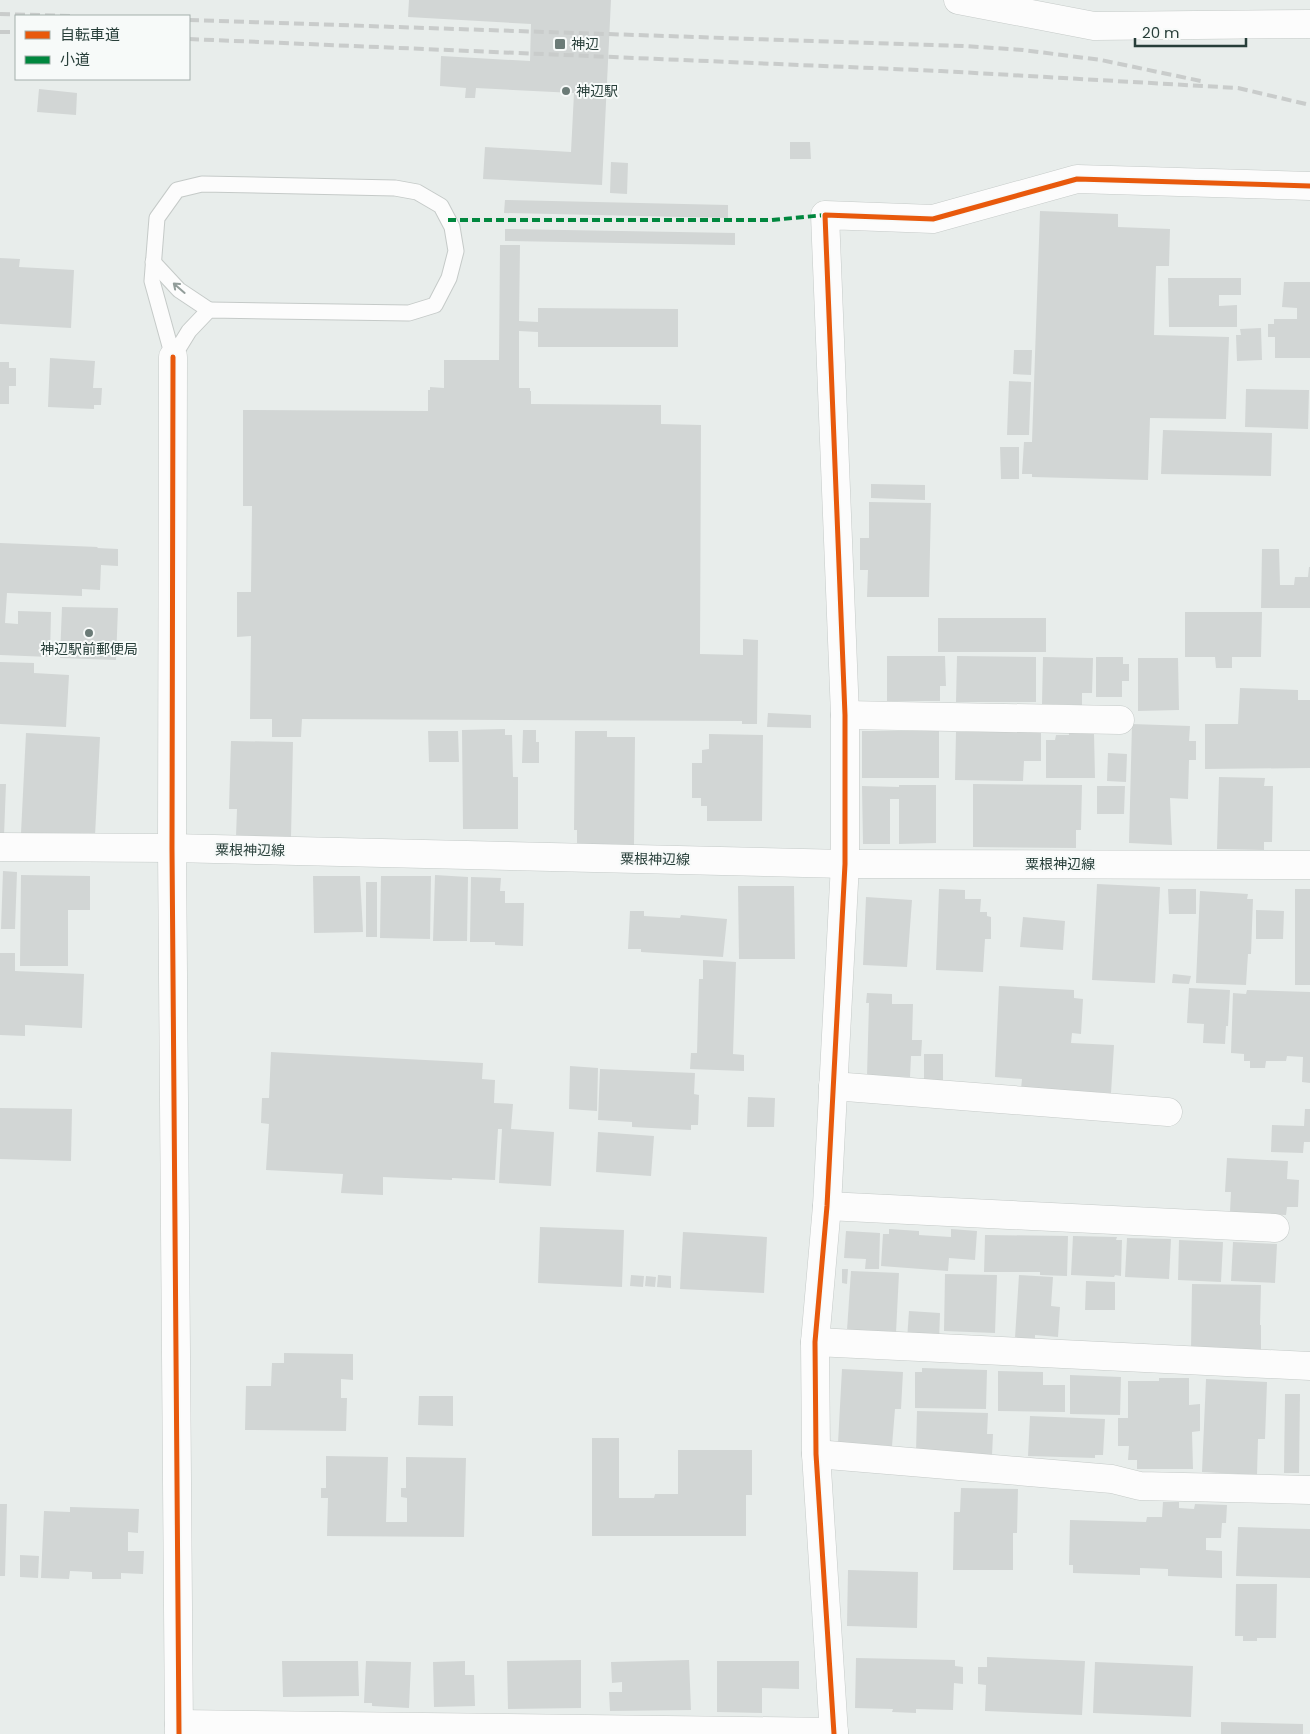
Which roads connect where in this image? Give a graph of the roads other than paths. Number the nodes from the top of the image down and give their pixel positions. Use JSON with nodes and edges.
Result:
{"nodes":[{"id":1,"x":958,"y":0,"type":"edge"},
{"id":2,"x":1310,"y":24,"type":"edge"},
{"id":3,"x":1310,"y":186,"type":"edge"},
{"id":4,"x":153,"y":262,"type":"junction"},
{"id":5,"x":209,"y":310,"type":"junction"},
{"id":6,"x":173,"y":357,"type":"junction"},
{"id":7,"x":845,"y":715,"type":"junction"},
{"id":8,"x":1120,"y":720,"type":"dead end"},
{"id":9,"x":0,"y":847,"type":"edge"},
{"id":10,"x":172,"y":848,"type":"junction"},
{"id":11,"x":845,"y":864,"type":"junction"},
{"id":12,"x":1310,"y":865,"type":"edge"},
{"id":13,"x":833,"y":1086,"type":"junction"},
{"id":14,"x":1168,"y":1112,"type":"dead end"},
{"id":15,"x":827,"y":1206,"type":"junction"},
{"id":16,"x":1275,"y":1228,"type":"dead end"},
{"id":17,"x":815,"y":1342,"type":"junction"},
{"id":18,"x":1310,"y":1366,"type":"edge"},
{"id":19,"x":816,"y":1454,"type":"junction"},
{"id":20,"x":1310,"y":1490,"type":"edge"},
{"id":21,"x":179,"y":1729,"type":"edge"},
{"id":22,"x":834,"y":1733,"type":"edge"}],
"edges":[{"from":1,"to":2,"type":"street"},
{"from":3,"to":7,"type":"street"},
{"from":5,"to":4,"type":"lane","one_way":true},
{"from":4,"to":5,"type":"lane"},
{"from":4,"to":6,"type":"lane"},
{"from":5,"to":6,"type":"lane"},
{"from":6,"to":10,"type":"street"},
{"from":7,"to":8,"type":"street"},
{"from":7,"to":11,"type":"street"},
{"from":9,"to":10,"type":"street","name":"粟根神辺線"},
{"from":10,"to":11,"type":"street","name":"粟根神辺線"},
{"from":10,"to":21,"type":"street"},
{"from":11,"to":12,"type":"street","name":"粟根神辺線"},
{"from":11,"to":13,"type":"street"},
{"from":13,"to":14,"type":"street"},
{"from":13,"to":15,"type":"street"},
{"from":15,"to":16,"type":"street"},
{"from":15,"to":17,"type":"street"},
{"from":17,"to":18,"type":"street"},
{"from":17,"to":19,"type":"street"},
{"from":19,"to":20,"type":"street"},
{"from":19,"to":22,"type":"street"},
{"from":21,"to":22,"type":"street"}]}
